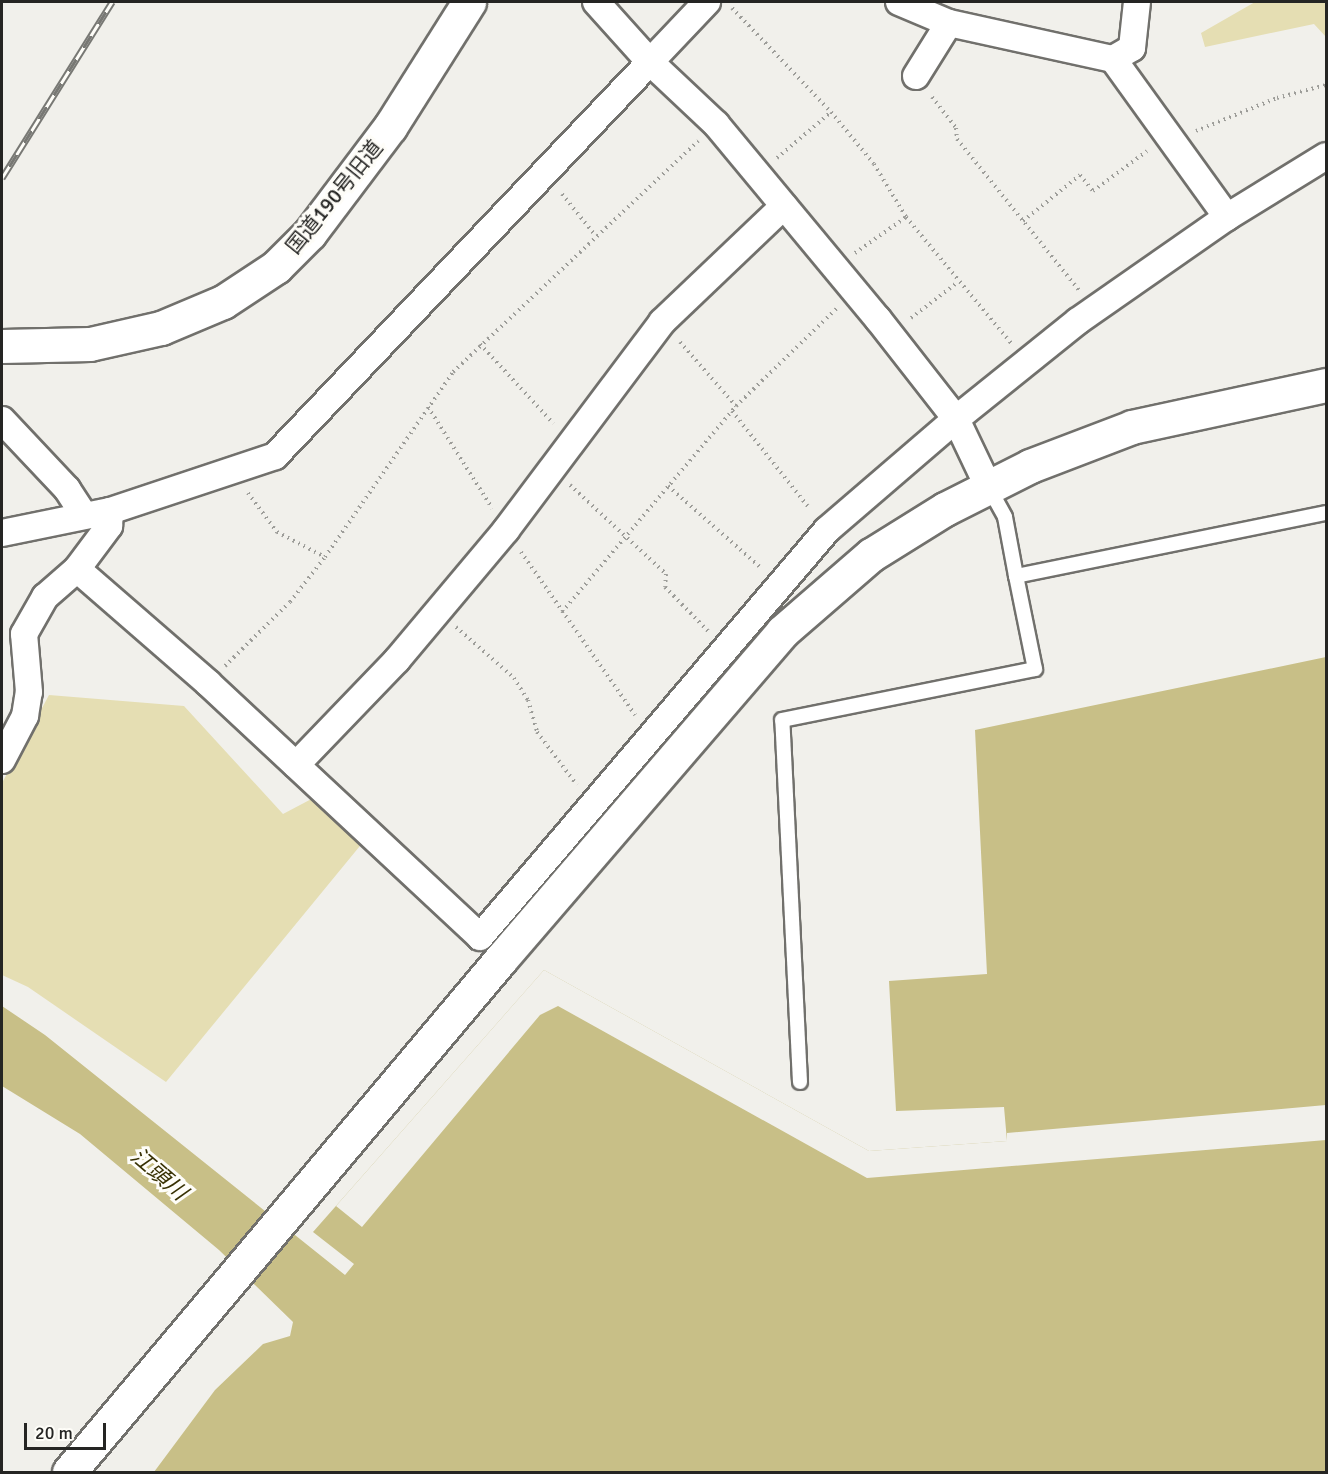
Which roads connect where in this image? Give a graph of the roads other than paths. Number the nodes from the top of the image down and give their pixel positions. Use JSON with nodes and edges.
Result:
{"nodes":[{"id":1,"x":469,"y":2,"type":"edge"},
{"id":2,"x":596,"y":2,"type":"edge"},
{"id":3,"x":707,"y":2,"type":"edge"},
{"id":4,"x":899,"y":2,"type":"edge"},
{"id":5,"x":1137,"y":2,"type":"edge"},
{"id":6,"x":949,"y":23,"type":"junction"},
{"id":7,"x":1113,"y":59,"type":"junction"},
{"id":8,"x":650,"y":62,"type":"junction"},
{"id":9,"x":916,"y":76,"type":"road end"},
{"id":10,"x":1326,"y":156,"type":"edge"},
{"id":11,"x":784,"y":206,"type":"junction"},
{"id":12,"x":1227,"y":216,"type":"junction"},
{"id":13,"x":2,"y":346,"type":"edge"},
{"id":14,"x":1326,"y":385,"type":"edge"},
{"id":15,"x":956,"y":419,"type":"junction"},
{"id":16,"x":2,"y":420,"type":"edge"},
{"id":17,"x":988,"y":486,"type":"junction"},
{"id":18,"x":110,"y":511,"type":"junction"},
{"id":19,"x":1326,"y":513,"type":"edge"},
{"id":20,"x":83,"y":514,"type":"junction"},
{"id":21,"x":2,"y":533,"type":"edge"},
{"id":22,"x":77,"y":569,"type":"junction"},
{"id":23,"x":1016,"y":576,"type":"junction"},
{"id":24,"x":2,"y":760,"type":"edge"},
{"id":25,"x":296,"y":765,"type":"junction"},
{"id":26,"x":800,"y":1082,"type":"dead end"},
{"id":27,"x":69,"y":1473,"type":"edge"}],
"edges":[{"from":1,"to":13,"type":"street","name":"国道190号旧道"},
{"from":2,"to":8,"type":"street"},
{"from":3,"to":8,"type":"street"},
{"from":4,"to":6,"type":"street"},
{"from":5,"to":7,"type":"street"},
{"from":6,"to":7,"type":"street"},
{"from":6,"to":9,"type":"street"},
{"from":7,"to":12,"type":"street"},
{"from":8,"to":11,"type":"street"},
{"from":8,"to":18,"type":"street"},
{"from":10,"to":12,"type":"street"},
{"from":11,"to":15,"type":"street"},
{"from":11,"to":25,"type":"street"},
{"from":12,"to":15,"type":"street"},
{"from":14,"to":17,"type":"street"},
{"from":15,"to":17,"type":"street"},
{"from":15,"to":25,"type":"street"},
{"from":16,"to":20,"type":"street"},
{"from":17,"to":23,"type":"lane"},
{"from":17,"to":27,"type":"street"},
{"from":18,"to":20,"type":"street"},
{"from":18,"to":22,"type":"street"},
{"from":19,"to":23,"type":"lane"},
{"from":20,"to":21,"type":"street"},
{"from":22,"to":24,"type":"street"},
{"from":22,"to":25,"type":"street"},
{"from":23,"to":26,"type":"lane"}]}
